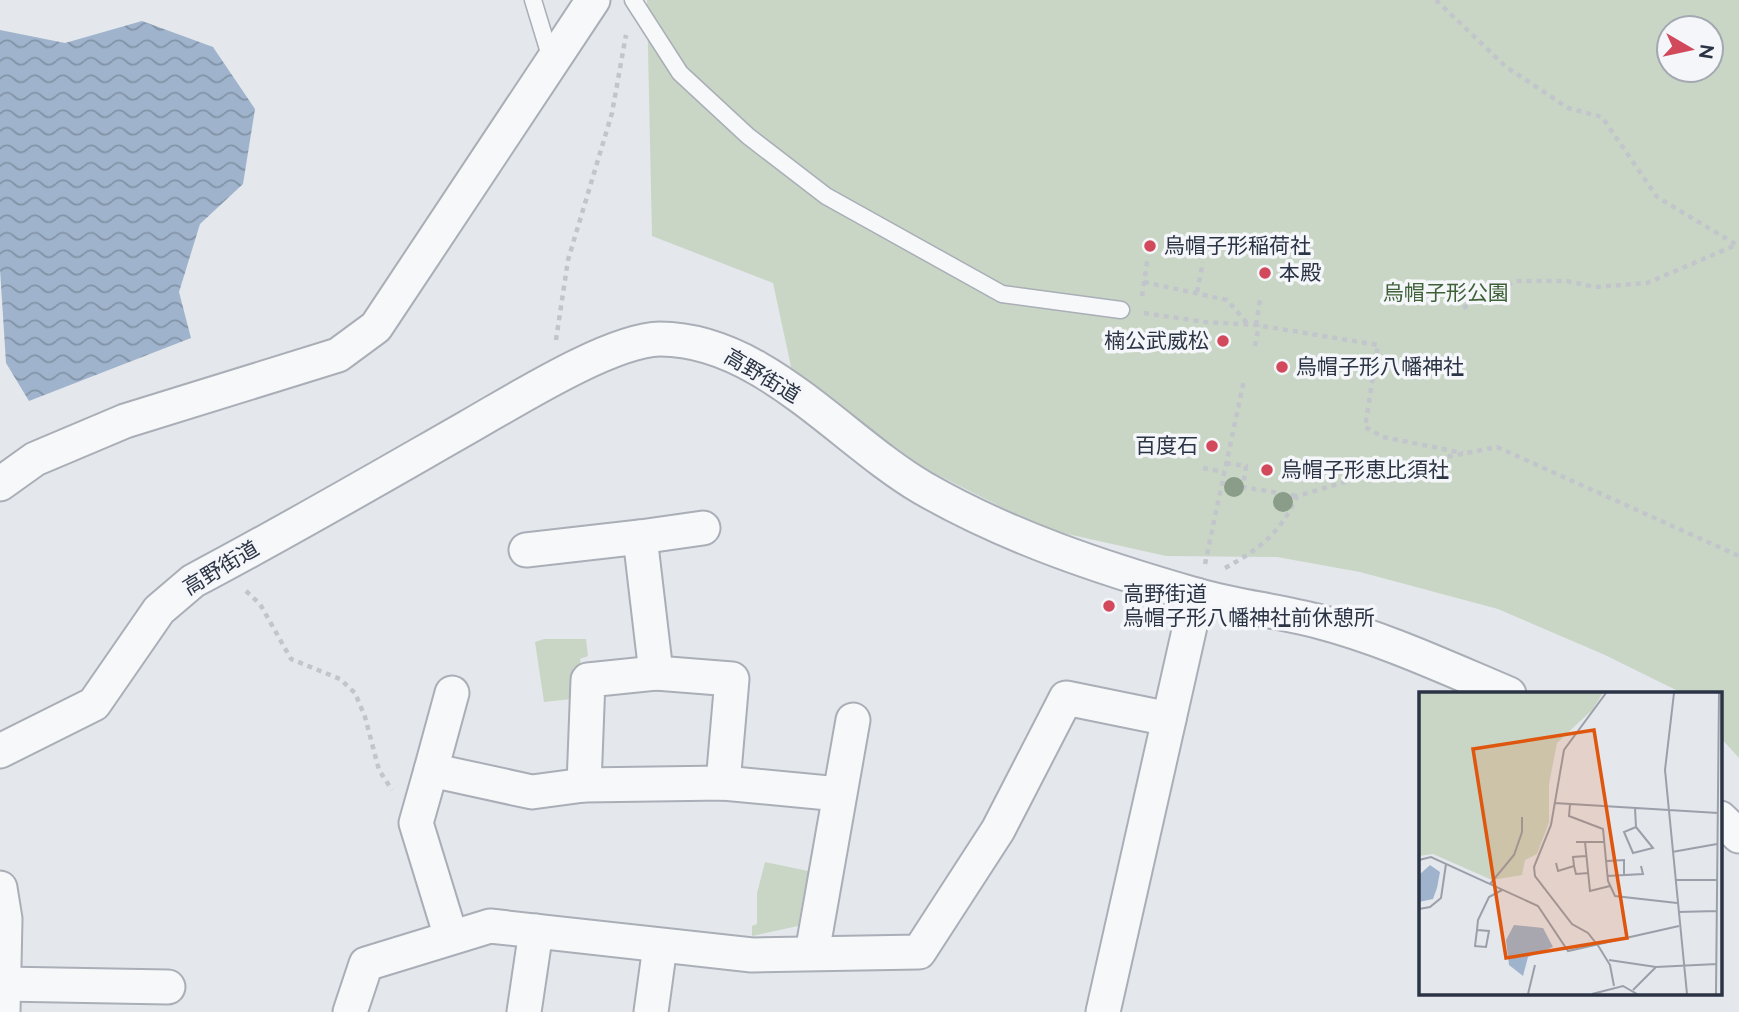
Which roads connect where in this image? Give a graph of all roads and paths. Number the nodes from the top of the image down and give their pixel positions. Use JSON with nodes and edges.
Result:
{"nodes":[{"id":1,"x":533,"y":0,"type":"edge"},
{"id":2,"x":593,"y":0,"type":"edge"},
{"id":3,"x":633,"y":0,"type":"edge"},
{"id":4,"x":1436,"y":0,"type":"edge"},
{"id":5,"x":628,"y":25,"type":"dead end"},
{"id":6,"x":551,"y":59,"type":"junction"},
{"id":7,"x":1738,"y":244,"type":"edge"},
{"id":8,"x":1148,"y":256,"type":"dead end"},
{"id":9,"x":1203,"y":262,"type":"dead end"},
{"id":10,"x":1144,"y":282,"type":"junction"},
{"id":11,"x":1197,"y":292,"type":"junction"},
{"id":12,"x":1142,"y":297,"type":"dead end"},
{"id":13,"x":1260,"y":300,"type":"dead end"},
{"id":14,"x":1464,"y":308,"type":"dead end"},
{"id":15,"x":1121,"y":310,"type":"joint"},
{"id":16,"x":1247,"y":324,"type":"junction"},
{"id":17,"x":1258,"y":325,"type":"junction"},
{"id":18,"x":1255,"y":346,"type":"dead end"},
{"id":19,"x":1244,"y":380,"type":"dead end"},
{"id":20,"x":550,"y":383,"type":"junction"},
{"id":21,"x":1467,"y":453,"type":"junction"},
{"id":22,"x":1226,"y":463,"type":"junction"},
{"id":23,"x":1203,"y":468,"type":"dead end"},
{"id":24,"x":1224,"y":472,"type":"junction"},
{"id":25,"x":0,"y":484,"type":"edge"},
{"id":26,"x":1297,"y":496,"type":"junction"},
{"id":27,"x":703,"y":528,"type":"dead end"},
{"id":28,"x":640,"y":537,"type":"junction"},
{"id":29,"x":526,"y":550,"type":"dead end"},
{"id":30,"x":1208,"y":552,"type":"dead end"},
{"id":31,"x":1739,"y":556,"type":"edge"},
{"id":32,"x":220,"y":566,"type":"junction"},
{"id":33,"x":1218,"y":570,"type":"dead end"},
{"id":34,"x":1204,"y":578,"type":"junction"},
{"id":35,"x":656,"y":673,"type":"junction"},
{"id":36,"x":1504,"y":692,"type":"edge"},
{"id":37,"x":452,"y":693,"type":"dead end"},
{"id":38,"x":1169,"y":719,"type":"junction"},
{"id":39,"x":853,"y":720,"type":"dead end"},
{"id":40,"x":0,"y":751,"type":"edge"},
{"id":41,"x":431,"y":770,"type":"junction"},
{"id":42,"x":723,"y":783,"type":"junction"},
{"id":43,"x":584,"y":785,"type":"junction"},
{"id":44,"x":839,"y":794,"type":"junction"},
{"id":45,"x":1722,"y":820,"type":"edge"},
{"id":46,"x":416,"y":823,"type":"junction"},
{"id":47,"x":1739,"y":836,"type":"edge"},
{"id":48,"x":0,"y":888,"type":"edge"},
{"id":49,"x":537,"y":931,"type":"junction"},
{"id":50,"x":451,"y":937,"type":"junction"},
{"id":51,"x":660,"y":946,"type":"junction"},
{"id":52,"x":812,"y":953,"type":"junction"},
{"id":53,"x":168,"y":987,"type":"dead end"},
{"id":54,"x":3,"y":998,"type":"edge"},
{"id":55,"x":351,"y":1012,"type":"edge"},
{"id":56,"x":524,"y":1012,"type":"edge"},
{"id":57,"x":651,"y":1012,"type":"edge"},
{"id":58,"x":1103,"y":1012,"type":"edge"}],
"edges":[{"from":1,"to":6,"type":"lane"},
{"from":2,"to":6,"type":"street"},
{"from":3,"to":15,"type":"lane"},
{"from":4,"to":7,"type":"path"},
{"from":5,"to":20,"type":"path"},
{"from":6,"to":25,"type":"street"},
{"from":7,"to":14,"type":"path"},
{"from":8,"to":10,"type":"path"},
{"from":9,"to":11,"type":"path"},
{"from":10,"to":11,"type":"path"},
{"from":10,"to":12,"type":"path"},
{"from":11,"to":16,"type":"path"},
{"from":13,"to":17,"type":"path"},
{"from":15,"to":16,"type":"path"},
{"from":16,"to":17,"type":"path"},
{"from":17,"to":18,"type":"path"},
{"from":17,"to":21,"type":"path"},
{"from":19,"to":22,"type":"path"},
{"from":20,"to":32,"type":"street","name":"高野街道"},
{"from":20,"to":34,"type":"street","name":"高野街道"},
{"from":21,"to":26,"type":"path"},
{"from":21,"to":31,"type":"path"},
{"from":22,"to":24,"type":"path"},
{"from":22,"to":26,"type":"path"},
{"from":23,"to":24,"type":"path"},
{"from":24,"to":30,"type":"path"},
{"from":26,"to":33,"type":"path"},
{"from":27,"to":28,"type":"street"},
{"from":28,"to":29,"type":"street"},
{"from":28,"to":35,"type":"street"},
{"from":32,"to":40,"type":"street","name":"高野街道"},
{"from":32,"to":46,"type":"path"},
{"from":34,"to":36,"type":"street","name":"高野街道"},
{"from":34,"to":38,"type":"street"},
{"from":35,"to":42,"type":"street"},
{"from":35,"to":43,"type":"street"},
{"from":37,"to":41,"type":"street"},
{"from":38,"to":52,"type":"street"},
{"from":38,"to":58,"type":"street"},
{"from":39,"to":44,"type":"street"},
{"from":41,"to":43,"type":"street"},
{"from":41,"to":46,"type":"street"},
{"from":42,"to":43,"type":"street"},
{"from":42,"to":44,"type":"street"},
{"from":44,"to":52,"type":"street"},
{"from":45,"to":47,"type":"street"},
{"from":46,"to":50,"type":"street"},
{"from":48,"to":54,"type":"street"},
{"from":49,"to":50,"type":"street"},
{"from":49,"to":51,"type":"street"},
{"from":49,"to":56,"type":"street"},
{"from":50,"to":55,"type":"street"},
{"from":51,"to":52,"type":"street"},
{"from":51,"to":57,"type":"street"},
{"from":53,"to":54,"type":"street"}]}
